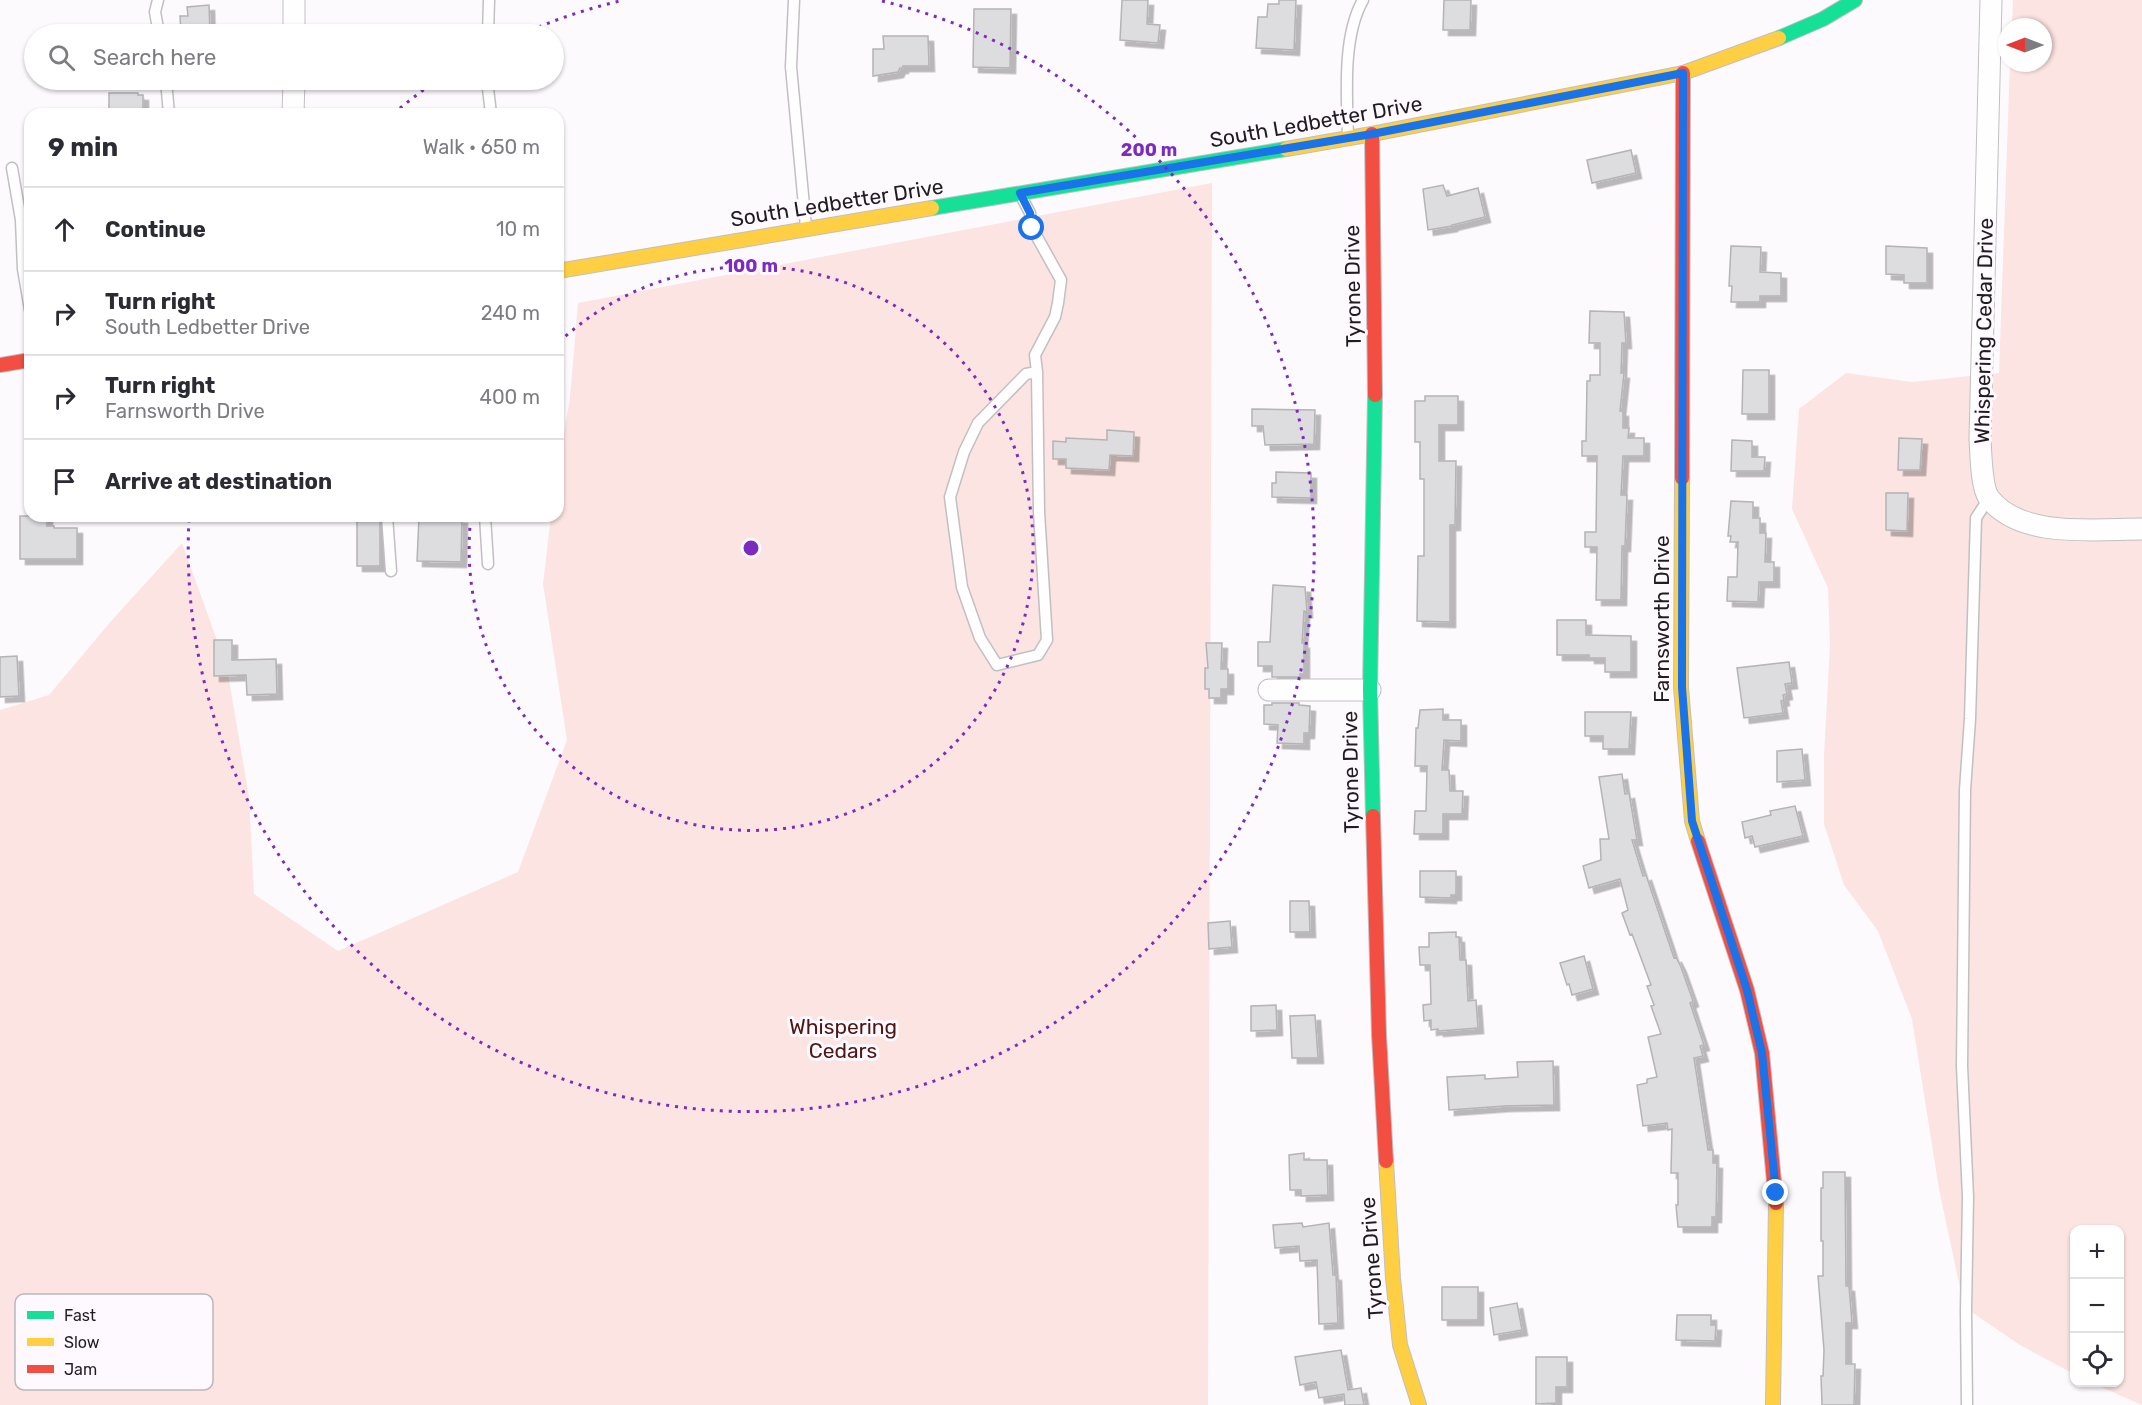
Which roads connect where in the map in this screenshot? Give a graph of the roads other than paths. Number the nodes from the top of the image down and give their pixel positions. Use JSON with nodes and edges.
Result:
{"nodes":[{"id":1,"x":158,"y":0,"type":"edge"},
{"id":2,"x":294,"y":0,"type":"edge"},
{"id":3,"x":489,"y":0,"type":"edge"},
{"id":4,"x":794,"y":0,"type":"edge"},
{"id":5,"x":1363,"y":0,"type":"edge"},
{"id":6,"x":1855,"y":0,"type":"edge"},
{"id":7,"x":1991,"y":0,"type":"edge"},
{"id":8,"x":157,"y":24,"type":"edge"},
{"id":9,"x":294,"y":24,"type":"edge"},
{"id":10,"x":488,"y":24,"type":"edge"},
{"id":11,"x":1683,"y":73,"type":"junction"},
{"id":12,"x":167,"y":90,"type":"edge"},
{"id":13,"x":294,"y":90,"type":"edge"},
{"id":14,"x":488,"y":90,"type":"edge"},
{"id":15,"x":168,"y":108,"type":"edge"},
{"id":16,"x":294,"y":108,"type":"edge"},
{"id":17,"x":490,"y":108,"type":"edge"},
{"id":18,"x":1372,"y":134,"type":"junction"},
{"id":19,"x":1348,"y":138,"type":"junction"},
{"id":20,"x":12,"y":168,"type":"dead end"},
{"id":21,"x":1020,"y":193,"type":"junction"},
{"id":22,"x":806,"y":229,"type":"junction"},
{"id":23,"x":564,"y":270,"type":"edge"},
{"id":24,"x":24,"y":275,"type":"edge"},
{"id":25,"x":24,"y":361,"type":"edge"},
{"id":26,"x":0,"y":365,"type":"edge"},
{"id":27,"x":1037,"y":372,"type":"junction"},
{"id":28,"x":1989,"y":498,"type":"junction"},
{"id":29,"x":387,"y":522,"type":"edge"},
{"id":30,"x":485,"y":522,"type":"edge"},
{"id":31,"x":2142,"y":529,"type":"edge"},
{"id":32,"x":488,"y":564,"type":"dead end"},
{"id":33,"x":391,"y":571,"type":"dead end"},
{"id":34,"x":1269,"y":690,"type":"dead end"},
{"id":35,"x":1370,"y":690,"type":"junction"},
{"id":36,"x":1419,"y":1405,"type":"edge"},
{"id":37,"x":1773,"y":1405,"type":"edge"},
{"id":38,"x":1967,"y":1405,"type":"edge"}],
"edges":[{"from":1,"to":8,"type":"lane"},
{"from":2,"to":9,"type":"street"},
{"from":3,"to":10,"type":"lane"},
{"from":4,"to":22,"type":"lane"},
{"from":5,"to":19,"type":"lane"},
{"from":6,"to":11,"type":"street","name":"South Ledbetter Drive"},
{"from":7,"to":28,"type":"street","name":"Whispering Cedar Drive"},
{"from":11,"to":18,"type":"street","name":"South Ledbetter Drive"},
{"from":11,"to":37,"type":"street","name":"Farnsworth Drive"},
{"from":12,"to":15,"type":"lane"},
{"from":13,"to":16,"type":"street"},
{"from":14,"to":17,"type":"lane"},
{"from":18,"to":19,"type":"street","name":"South Ledbetter Drive"},
{"from":18,"to":35,"type":"street","name":"Tyrone Drive"},
{"from":19,"to":21,"type":"street","name":"South Ledbetter Drive"},
{"from":20,"to":24,"type":"lane"},
{"from":21,"to":22,"type":"street","name":"South Ledbetter Drive"},
{"from":21,"to":27,"type":"lane"},
{"from":22,"to":23,"type":"street","name":"South Ledbetter Drive"},
{"from":25,"to":26,"type":"street"},
{"from":27,"to":27,"type":"lane"},
{"from":28,"to":31,"type":"street"},
{"from":28,"to":38,"type":"lane"},
{"from":29,"to":33,"type":"lane"},
{"from":30,"to":32,"type":"lane"},
{"from":34,"to":35,"type":"street"},
{"from":35,"to":36,"type":"street","name":"Tyrone Drive"}]}
